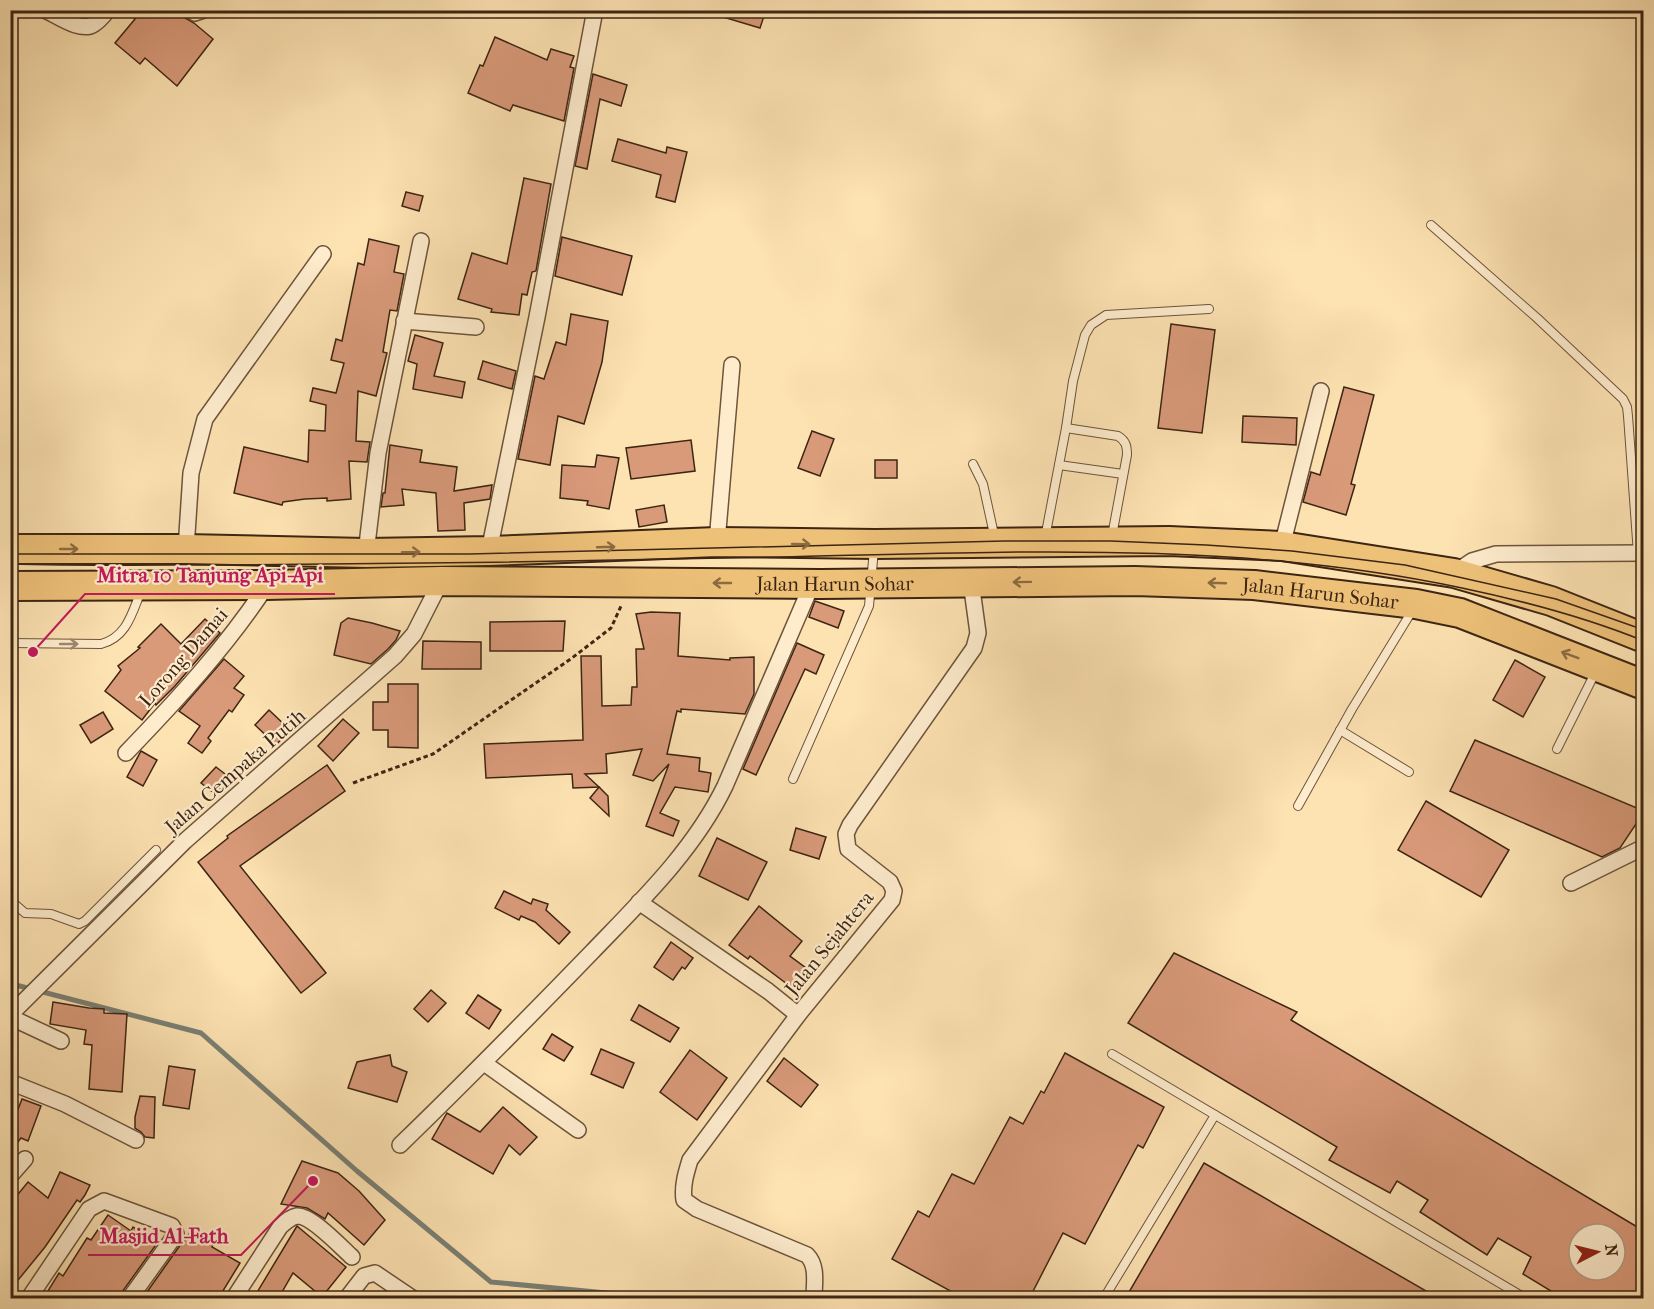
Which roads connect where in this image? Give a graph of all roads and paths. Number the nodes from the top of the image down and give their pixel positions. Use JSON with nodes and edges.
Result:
{"nodes":[{"id":1,"x":45,"y":10,"type":"edge"},
{"id":2,"x":108,"y":10,"type":"edge"},
{"id":3,"x":191,"y":10,"type":"edge"},
{"id":4,"x":204,"y":10,"type":"edge"},
{"id":5,"x":595,"y":10,"type":"edge"},
{"id":6,"x":1431,"y":225,"type":"dead end"},
{"id":7,"x":421,"y":241,"type":"dead end"},
{"id":8,"x":323,"y":254,"type":"dead end"},
{"id":9,"x":1209,"y":309,"type":"dead end"},
{"id":10,"x":404,"y":321,"type":"junction"},
{"id":11,"x":476,"y":327,"type":"dead end"},
{"id":12,"x":732,"y":365,"type":"dead end"},
{"id":13,"x":1321,"y":391,"type":"dead end"},
{"id":14,"x":1066,"y":428,"type":"junction"},
{"id":15,"x":973,"y":464,"type":"dead end"},
{"id":16,"x":1059,"y":465,"type":"junction"},
{"id":17,"x":1123,"y":474,"type":"junction"},
{"id":18,"x":717,"y":542,"type":"junction"},
{"id":19,"x":1044,"y":542,"type":"junction"},
{"id":20,"x":1112,"y":542,"type":"junction"},
{"id":21,"x":996,"y":543,"type":"junction"},
{"id":22,"x":875,"y":544,"type":"junction"},
{"id":23,"x":1282,"y":546,"type":"junction"},
{"id":24,"x":10,"y":549,"type":"edge"},
{"id":25,"x":186,"y":549,"type":"junction"},
{"id":26,"x":489,"y":551,"type":"junction"},
{"id":27,"x":366,"y":553,"type":"junction"},
{"id":28,"x":1641,"y":554,"type":"edge"},
{"id":29,"x":1454,"y":573,"type":"junction"},
{"id":30,"x":441,"y":580,"type":"junction"},
{"id":31,"x":630,"y":582,"type":"junction"},
{"id":32,"x":971,"y":582,"type":"junction"},
{"id":33,"x":872,"y":583,"type":"junction"},
{"id":34,"x":812,"y":584,"type":"junction"},
{"id":35,"x":267,"y":585,"type":"junction"},
{"id":36,"x":10,"y":586,"type":"edge"},
{"id":37,"x":144,"y":586,"type":"junction"},
{"id":38,"x":1416,"y":604,"type":"junction"},
{"id":39,"x":1644,"y":638,"type":"edge"},
{"id":40,"x":10,"y":644,"type":"edge"},
{"id":41,"x":1598,"y":666,"type":"junction"},
{"id":42,"x":1644,"y":685,"type":"edge"},
{"id":43,"x":1340,"y":730,"type":"junction"},
{"id":44,"x":1557,"y":749,"type":"dead end"},
{"id":45,"x":126,"y":753,"type":"dead end"},
{"id":46,"x":1409,"y":772,"type":"dead end"},
{"id":47,"x":793,"y":779,"type":"dead end"},
{"id":48,"x":353,"y":783,"type":"dead end"},
{"id":49,"x":1298,"y":806,"type":"dead end"},
{"id":50,"x":1644,"y":847,"type":"edge"},
{"id":51,"x":156,"y":850,"type":"dead end"},
{"id":52,"x":1571,"y":883,"type":"dead end"},
{"id":53,"x":10,"y":900,"type":"edge"},
{"id":54,"x":639,"y":902,"type":"junction"},
{"id":55,"x":14,"y":1013,"type":"edge"},
{"id":56,"x":798,"y":1015,"type":"junction"},
{"id":57,"x":61,"y":1041,"type":"dead end"},
{"id":58,"x":1112,"y":1054,"type":"dead end"},
{"id":59,"x":484,"y":1063,"type":"junction"},
{"id":60,"x":10,"y":1082,"type":"edge"},
{"id":61,"x":1215,"y":1115,"type":"junction"},
{"id":62,"x":578,"y":1130,"type":"dead end"},
{"id":63,"x":136,"y":1140,"type":"dead end"},
{"id":64,"x":400,"y":1145,"type":"dead end"},
{"id":65,"x":25,"y":1159,"type":"dead end"},
{"id":66,"x":10,"y":1176,"type":"edge"},
{"id":67,"x":352,"y":1257,"type":"dead end"},
{"id":68,"x":28,"y":1299,"type":"edge"},
{"id":69,"x":130,"y":1299,"type":"edge"},
{"id":70,"x":234,"y":1299,"type":"edge"},
{"id":71,"x":347,"y":1299,"type":"edge"},
{"id":72,"x":412,"y":1299,"type":"edge"},
{"id":73,"x":814,"y":1299,"type":"edge"},
{"id":74,"x":1104,"y":1299,"type":"edge"},
{"id":75,"x":1525,"y":1299,"type":"edge"}],
"edges":[{"from":1,"to":2,"type":"street"},
{"from":3,"to":4,"type":"street"},
{"from":5,"to":26,"type":"street"},
{"from":6,"to":28,"type":"lane"},
{"from":7,"to":10,"type":"street"},
{"from":8,"to":25,"type":"street"},
{"from":9,"to":14,"type":"lane"},
{"from":10,"to":11,"type":"street"},
{"from":10,"to":27,"type":"street"},
{"from":12,"to":18,"type":"street"},
{"from":13,"to":23,"type":"street"},
{"from":14,"to":16,"type":"lane"},
{"from":14,"to":17,"type":"lane"},
{"from":15,"to":21,"type":"lane"},
{"from":16,"to":17,"type":"lane"},
{"from":16,"to":19,"type":"lane"},
{"from":17,"to":20,"type":"lane"},
{"from":18,"to":22,"type":"highway","name":"Jalan Harun Sohar","one_way":true},
{"from":26,"to":18,"type":"highway","name":"Jalan Harun Sohar","one_way":true},
{"from":19,"to":20,"type":"highway","name":"Jalan Harun Sohar"},
{"from":19,"to":21,"type":"highway","name":"Jalan Harun Sohar"},
{"from":20,"to":23,"type":"highway","name":"Jalan Harun Sohar"},
{"from":21,"to":22,"type":"highway","name":"Jalan Harun Sohar"},
{"from":22,"to":33,"type":"lane"},
{"from":23,"to":29,"type":"highway","name":"Jalan Harun Sohar"},
{"from":24,"to":25,"type":"highway","name":"Jalan Harun Sohar","one_way":true},
{"from":25,"to":27,"type":"highway","name":"Jalan Harun Sohar"},
{"from":27,"to":26,"type":"highway","name":"Jalan Harun Sohar","one_way":true},
{"from":28,"to":29,"type":"street"},
{"from":29,"to":39,"type":"highway","name":"Jalan Harun Sohar"},
{"from":30,"to":31,"type":"highway","name":"Jalan Harun Sohar"},
{"from":30,"to":35,"type":"highway","name":"Jalan Harun Sohar"},
{"from":30,"to":55,"type":"street","name":"Jalan Cempaka Putih"},
{"from":34,"to":31,"type":"highway","name":"Jalan Harun Sohar","one_way":true},
{"from":31,"to":48,"type":"path"},
{"from":32,"to":33,"type":"highway","name":"Jalan Harun Sohar"},
{"from":38,"to":32,"type":"highway","name":"Jalan Harun Sohar","one_way":true},
{"from":32,"to":56,"type":"street","name":"Jalan Sejahtera"},
{"from":33,"to":34,"type":"highway","name":"Jalan Harun Sohar"},
{"from":33,"to":47,"type":"lane"},
{"from":34,"to":54,"type":"street"},
{"from":35,"to":37,"type":"highway","name":"Jalan Harun Sohar"},
{"from":35,"to":45,"type":"street","name":"Lorong Damai"},
{"from":36,"to":37,"type":"highway","name":"Jalan Harun Sohar"},
{"from":40,"to":37,"type":"lane","one_way":true},
{"from":41,"to":38,"type":"highway","name":"Jalan Harun Sohar","one_way":true},
{"from":38,"to":43,"type":"lane"},
{"from":41,"to":42,"type":"highway","name":"Jalan Harun Sohar"},
{"from":41,"to":44,"type":"lane"},
{"from":43,"to":46,"type":"lane"},
{"from":43,"to":49,"type":"lane"},
{"from":50,"to":52,"type":"street"},
{"from":51,"to":53,"type":"lane"},
{"from":54,"to":56,"type":"street"},
{"from":54,"to":59,"type":"street"},
{"from":55,"to":57,"type":"street"},
{"from":56,"to":73,"type":"street","name":"Jalan Sejahtera"},
{"from":58,"to":61,"type":"lane"},
{"from":59,"to":62,"type":"street"},
{"from":59,"to":64,"type":"street"},
{"from":60,"to":63,"type":"street"},
{"from":61,"to":74,"type":"lane"},
{"from":61,"to":75,"type":"lane"},
{"from":65,"to":66,"type":"street"},
{"from":67,"to":70,"type":"street"},
{"from":68,"to":69,"type":"street"},
{"from":71,"to":72,"type":"street"}]}
